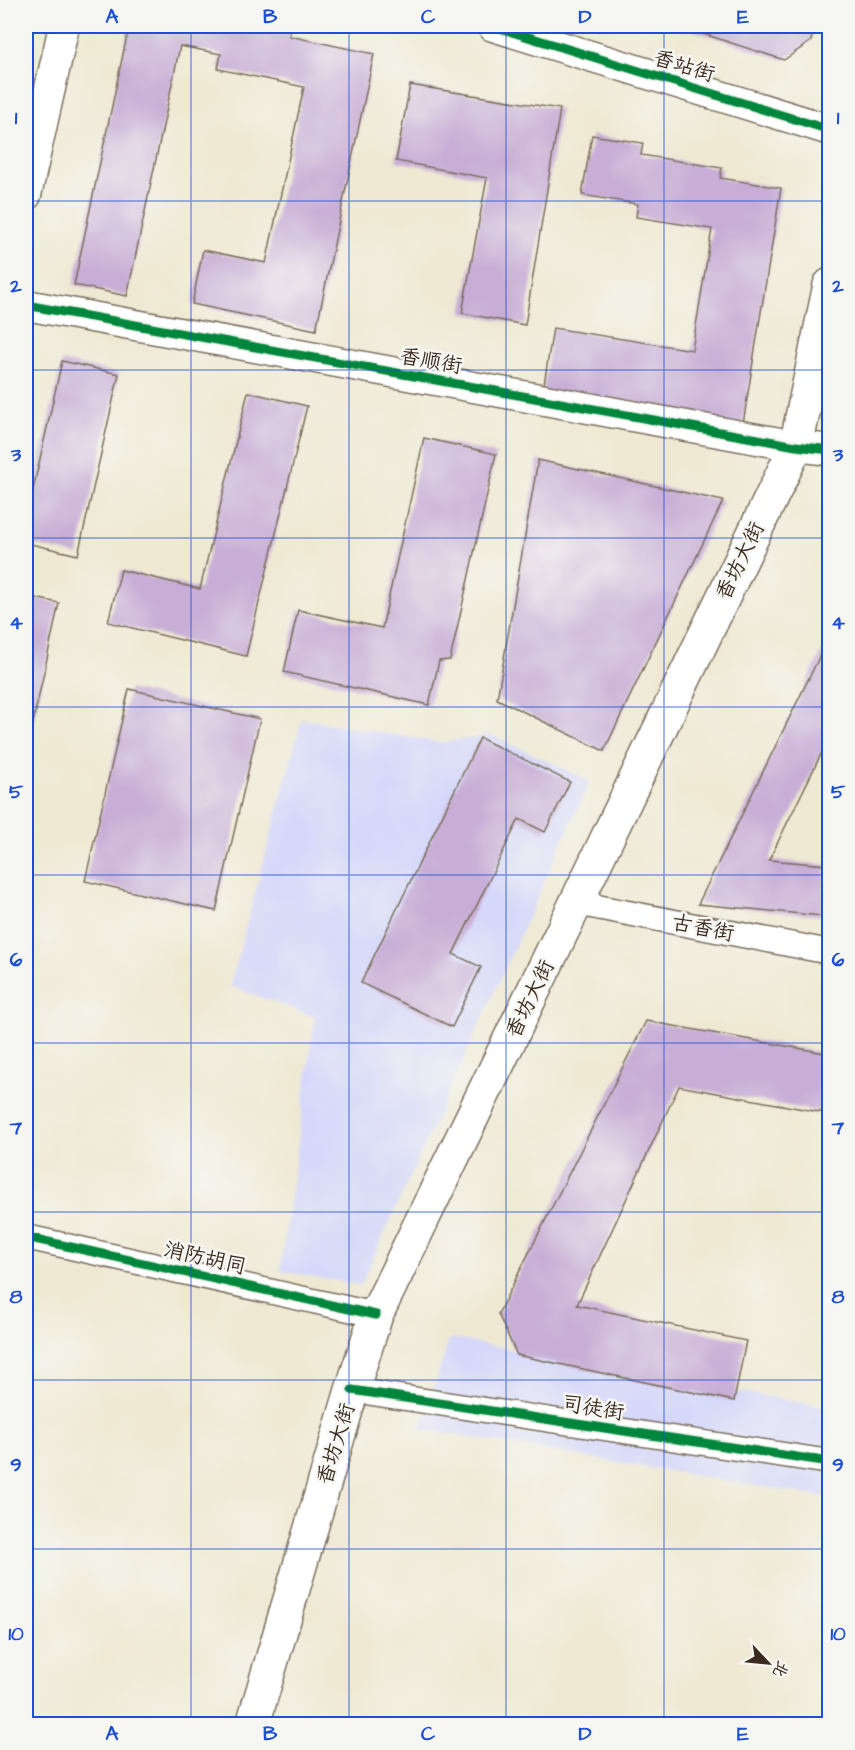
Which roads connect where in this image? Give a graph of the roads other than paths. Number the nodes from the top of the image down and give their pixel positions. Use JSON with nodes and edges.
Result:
{"nodes":[{"id":1,"x":64,"y":26,"type":"edge"},
{"id":2,"x":493,"y":26,"type":"edge"},
{"id":3,"x":830,"y":130,"type":"edge"},
{"id":4,"x":26,"y":195,"type":"edge"},
{"id":5,"x":830,"y":285,"type":"edge"},
{"id":6,"x":26,"y":305,"type":"edge"},
{"id":7,"x":796,"y":446,"type":"junction"},
{"id":8,"x":830,"y":450,"type":"edge"},
{"id":9,"x":576,"y":903,"type":"junction"},
{"id":10,"x":830,"y":952,"type":"edge"},
{"id":11,"x":26,"y":1237,"type":"edge"},
{"id":12,"x":376,"y":1315,"type":"junction"},
{"id":13,"x":352,"y":1390,"type":"junction"},
{"id":14,"x":830,"y":1462,"type":"edge"},
{"id":15,"x":253,"y":1725,"type":"edge"}],
"edges":[{"from":1,"to":4,"type":"street"},
{"from":2,"to":3,"type":"street","name":"香站街"},
{"from":5,"to":7,"type":"main road","name":"香坊大街"},
{"from":6,"to":7,"type":"street","name":"香顺街"},
{"from":7,"to":8,"type":"street","name":"香顺街"},
{"from":7,"to":9,"type":"main road","name":"香坊大街"},
{"from":9,"to":10,"type":"street","name":"古香街"},
{"from":9,"to":12,"type":"main road","name":"香坊大街"},
{"from":11,"to":12,"type":"street","name":"消防胡同"},
{"from":12,"to":13,"type":"main road","name":"香坊大街"},
{"from":13,"to":14,"type":"street","name":"司徒街"},
{"from":13,"to":15,"type":"main road","name":"香坊大街"}]}
